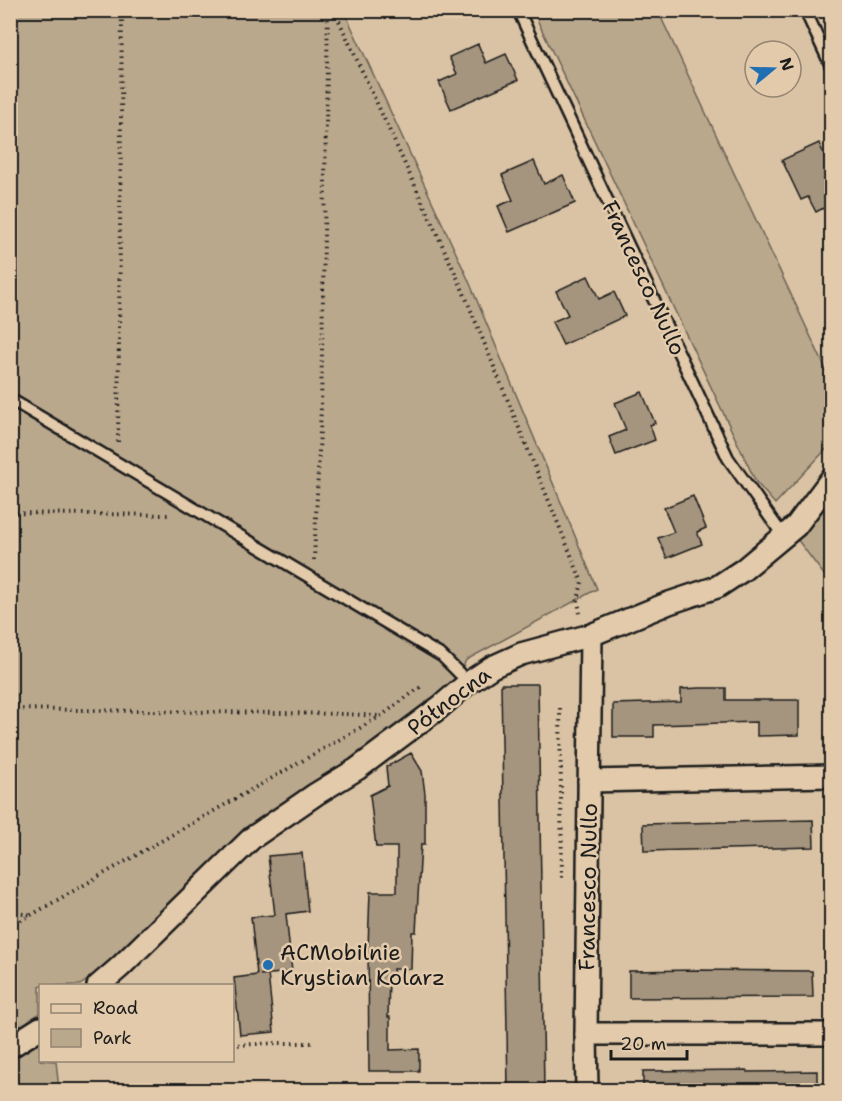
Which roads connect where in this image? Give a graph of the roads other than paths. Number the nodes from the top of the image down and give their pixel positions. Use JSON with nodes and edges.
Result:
{"nodes":[{"id":1,"x":518,"y":10,"type":"edge"},
{"id":2,"x":805,"y":10,"type":"edge"},
{"id":3,"x":831,"y":68,"type":"edge"},
{"id":4,"x":10,"y":399,"type":"edge"},
{"id":5,"x":831,"y":478,"type":"edge"},
{"id":6,"x":784,"y":537,"type":"junction"},
{"id":7,"x":591,"y":635,"type":"junction"},
{"id":8,"x":460,"y":674,"type":"dead end"},
{"id":9,"x":831,"y":776,"type":"edge"},
{"id":10,"x":589,"y":781,"type":"junction"},
{"id":11,"x":100,"y":984,"type":"edge"},
{"id":12,"x":39,"y":1029,"type":"edge"},
{"id":13,"x":586,"y":1034,"type":"junction"},
{"id":14,"x":831,"y":1034,"type":"edge"},
{"id":15,"x":10,"y":1047,"type":"edge"},
{"id":16,"x":587,"y":1090,"type":"edge"}],
"edges":[{"from":1,"to":6,"type":"lane","name":"Francesco Nullo"},
{"from":2,"to":3,"type":"lane"},
{"from":4,"to":8,"type":"lane"},
{"from":5,"to":6,"type":"street","name":"Północna"},
{"from":6,"to":7,"type":"street","name":"Północna"},
{"from":7,"to":10,"type":"street"},
{"from":7,"to":11,"type":"street","name":"Północna"},
{"from":9,"to":10,"type":"street","name":"Francesco Nullo"},
{"from":10,"to":13,"type":"street","name":"Francesco Nullo"},
{"from":12,"to":15,"type":"street"},
{"from":13,"to":14,"type":"street"},
{"from":13,"to":16,"type":"street","name":"Francesco Nullo"}]}
